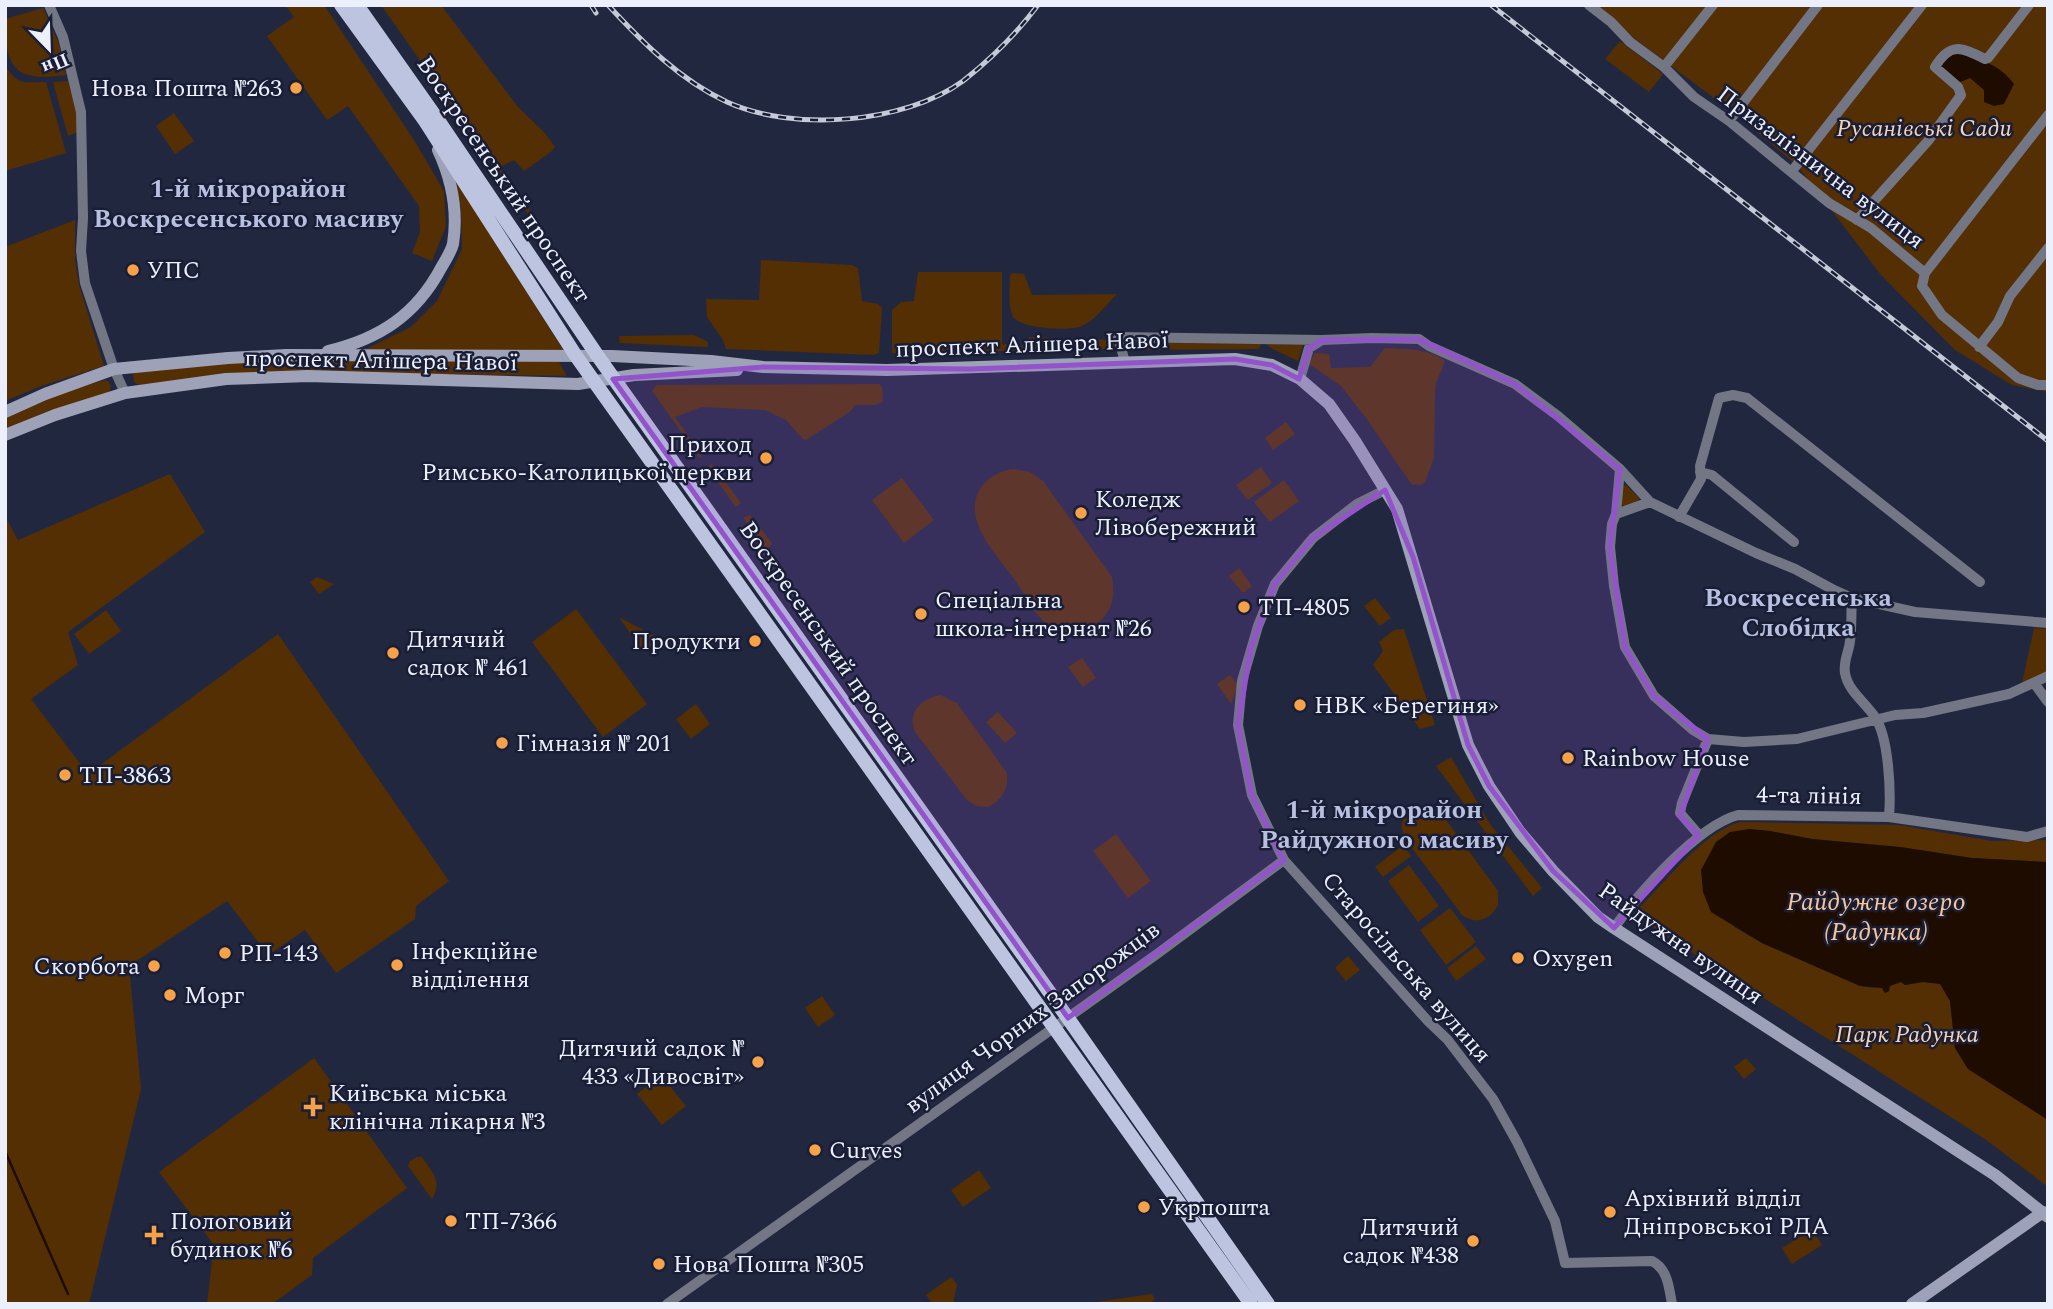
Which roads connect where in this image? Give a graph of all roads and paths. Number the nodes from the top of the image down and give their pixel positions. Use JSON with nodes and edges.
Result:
{"nodes":[{"id":1,"x":49,"y":5,"type":"edge"},
{"id":2,"x":341,"y":5,"type":"edge"},
{"id":3,"x":357,"y":5,"type":"edge"},
{"id":4,"x":1589,"y":5,"type":"edge"},
{"id":5,"x":1713,"y":5,"type":"edge"},
{"id":6,"x":1818,"y":5,"type":"edge"},
{"id":7,"x":1922,"y":5,"type":"edge"},
{"id":8,"x":2029,"y":5,"type":"edge"},
{"id":9,"x":1602,"y":9,"type":"edge"},
{"id":10,"x":1664,"y":67,"type":"junction"},
{"id":11,"x":2048,"y":115,"type":"edge"},
{"id":12,"x":425,"y":121,"type":"junction"},
{"id":13,"x":1729,"y":121,"type":"junction"},
{"id":14,"x":1792,"y":171,"type":"junction"},
{"id":15,"x":1857,"y":220,"type":"junction"},
{"id":16,"x":2048,"y":248,"type":"edge"},
{"id":17,"x":1925,"y":273,"type":"junction"},
{"id":18,"x":1322,"y":340,"type":"junction"},
{"id":19,"x":1979,"y":347,"type":"junction"},
{"id":20,"x":309,"y":355,"type":"junction"},
{"id":21,"x":597,"y":355,"type":"junction"},
{"id":22,"x":576,"y":356,"type":"junction"},
{"id":23,"x":228,"y":358,"type":"junction"},
{"id":24,"x":1125,"y":362,"type":"junction"},
{"id":25,"x":763,"y":367,"type":"junction"},
{"id":26,"x":114,"y":369,"type":"junction"},
{"id":27,"x":226,"y":379,"type":"junction"},
{"id":28,"x":613,"y":379,"type":"junction"},
{"id":29,"x":1300,"y":379,"type":"junction"},
{"id":30,"x":596,"y":382,"type":"junction"},
{"id":31,"x":2048,"y":385,"type":"edge"},
{"id":32,"x":125,"y":393,"type":"junction"},
{"id":33,"x":5,"y":412,"type":"edge"},
{"id":34,"x":5,"y":435,"type":"edge"},
{"id":35,"x":1620,"y":469,"type":"junction"},
{"id":36,"x":1700,"y":472,"type":"junction"},
{"id":37,"x":1385,"y":490,"type":"junction"},
{"id":38,"x":1650,"y":502,"type":"junction"},
{"id":39,"x":1616,"y":514,"type":"junction"},
{"id":40,"x":1679,"y":517,"type":"junction"},
{"id":41,"x":1794,"y":542,"type":"dead end"},
{"id":42,"x":1980,"y":582,"type":"dead end"},
{"id":43,"x":1852,"y":598,"type":"junction"},
{"id":44,"x":2048,"y":623,"type":"edge"},
{"id":45,"x":2048,"y":676,"type":"edge"},
{"id":46,"x":2034,"y":683,"type":"junction"},
{"id":47,"x":2048,"y":702,"type":"edge"},
{"id":48,"x":1877,"y":719,"type":"junction"},
{"id":49,"x":1708,"y":738,"type":"junction"},
{"id":50,"x":1888,"y":817,"type":"junction"},
{"id":51,"x":2048,"y":831,"type":"edge"},
{"id":52,"x":1699,"y":835,"type":"junction"},
{"id":53,"x":1284,"y":860,"type":"junction"},
{"id":54,"x":1614,"y":928,"type":"junction"},
{"id":55,"x":1068,"y":1018,"type":"junction"},
{"id":56,"x":1055,"y":1027,"type":"junction"},
{"id":57,"x":2045,"y":1214,"type":"edge"},
{"id":58,"x":667,"y":1304,"type":"edge"},
{"id":59,"x":1251,"y":1304,"type":"edge"},
{"id":60,"x":1268,"y":1304,"type":"edge"},
{"id":61,"x":1672,"y":1304,"type":"edge"},
{"id":62,"x":1912,"y":1304,"type":"edge"}],
"edges":[{"from":1,"to":26,"type":"street"},
{"from":2,"to":12,"type":"main road","name":"Воскресенський проспект"},
{"from":3,"to":21,"type":"main road","name":"Воскресенський проспект"},
{"from":4,"to":9,"type":"street","name":"Призалізнична вулиця"},
{"from":5,"to":10,"type":"street"},
{"from":6,"to":13,"type":"street"},
{"from":7,"to":14,"type":"street"},
{"from":8,"to":15,"type":"street"},
{"from":9,"to":10,"type":"street","name":"Призалізнична вулиця"},
{"from":10,"to":13,"type":"street","name":"Призалізнична вулиця"},
{"from":11,"to":17,"type":"street"},
{"from":12,"to":20,"type":"street"},
{"from":12,"to":22,"type":"main road","name":"Воскресенський проспект"},
{"from":13,"to":14,"type":"street","name":"Призалізнична вулиця"},
{"from":14,"to":15,"type":"street","name":"Призалізнична вулиця"},
{"from":15,"to":17,"type":"street","name":"Призалізнична вулиця"},
{"from":16,"to":19,"type":"street"},
{"from":17,"to":19,"type":"street","name":"Призалізнична вулиця"},
{"from":18,"to":24,"type":"street"},
{"from":18,"to":29,"type":"street"},
{"from":18,"to":35,"type":"street"},
{"from":19,"to":31,"type":"street","name":"Призалізнична вулиця"},
{"from":20,"to":22,"type":"street","name":"проспект Алішера Навої"},
{"from":20,"to":23,"type":"street","name":"проспект Алішера Навої"},
{"from":21,"to":22,"type":"street","name":"проспект Алішера Навої"},
{"from":21,"to":25,"type":"street","name":"проспект Алішера Навої"},
{"from":21,"to":28,"type":"main road","name":"Воскресенський проспект"},
{"from":22,"to":30,"type":"main road","name":"Воскресенський проспект"},
{"from":23,"to":26,"type":"street","name":"проспект Алішера Навої"},
{"from":23,"to":27,"type":"street"},
{"from":24,"to":25,"type":"street","name":"проспект Алішера Навої"},
{"from":24,"to":29,"type":"street","name":"проспект Алішера Навої"},
{"from":25,"to":28,"type":"street","name":"проспект Алішера Навої"},
{"from":26,"to":32,"type":"street"},
{"from":26,"to":33,"type":"street","name":"проспект Алішера Навої"},
{"from":27,"to":30,"type":"street","name":"проспект Алішера Навої"},
{"from":27,"to":32,"type":"street","name":"проспект Алішера Навої"},
{"from":28,"to":30,"type":"street","name":"проспект Алішера Навої"},
{"from":28,"to":55,"type":"main road","name":"Воскресенський проспект"},
{"from":29,"to":37,"type":"street","name":"Райдужна вулиця"},
{"from":30,"to":56,"type":"main road","name":"Воскресенський проспект"},
{"from":32,"to":34,"type":"street","name":"проспект Алішера Навої"},
{"from":35,"to":38,"type":"street"},
{"from":35,"to":39,"type":"street"},
{"from":36,"to":40,"type":"street"},
{"from":36,"to":41,"type":"street"},
{"from":36,"to":42,"type":"street"},
{"from":37,"to":53,"type":"street","name":"Старосільська вулиця"},
{"from":37,"to":54,"type":"street","name":"Райдужна вулиця"},
{"from":38,"to":39,"type":"street"},
{"from":38,"to":40,"type":"street"},
{"from":39,"to":49,"type":"street"},
{"from":40,"to":43,"type":"street"},
{"from":43,"to":44,"type":"street"},
{"from":43,"to":48,"type":"street"},
{"from":45,"to":46,"type":"street"},
{"from":46,"to":47,"type":"street"},
{"from":46,"to":48,"type":"street"},
{"from":48,"to":49,"type":"street"},
{"from":48,"to":50,"type":"street"},
{"from":49,"to":52,"type":"street"},
{"from":50,"to":51,"type":"street","name":"4-та лінія"},
{"from":50,"to":52,"type":"street","name":"4-та лінія"},
{"from":52,"to":54,"type":"street","name":"4-та лінія"},
{"from":53,"to":55,"type":"street","name":"вулиця Чорних Запорожців"},
{"from":53,"to":61,"type":"street","name":"Старосільська вулиця"},
{"from":54,"to":57,"type":"street","name":"Райдужна вулиця"},
{"from":55,"to":56,"type":"street","name":"вулиця Чорних Запорожців"},
{"from":55,"to":60,"type":"main road","name":"Воскресенський проспект"},
{"from":56,"to":58,"type":"street","name":"вулиця Чорних Запорожців"},
{"from":56,"to":59,"type":"main road","name":"Воскресенський проспект"},
{"from":57,"to":62,"type":"street"}]}
